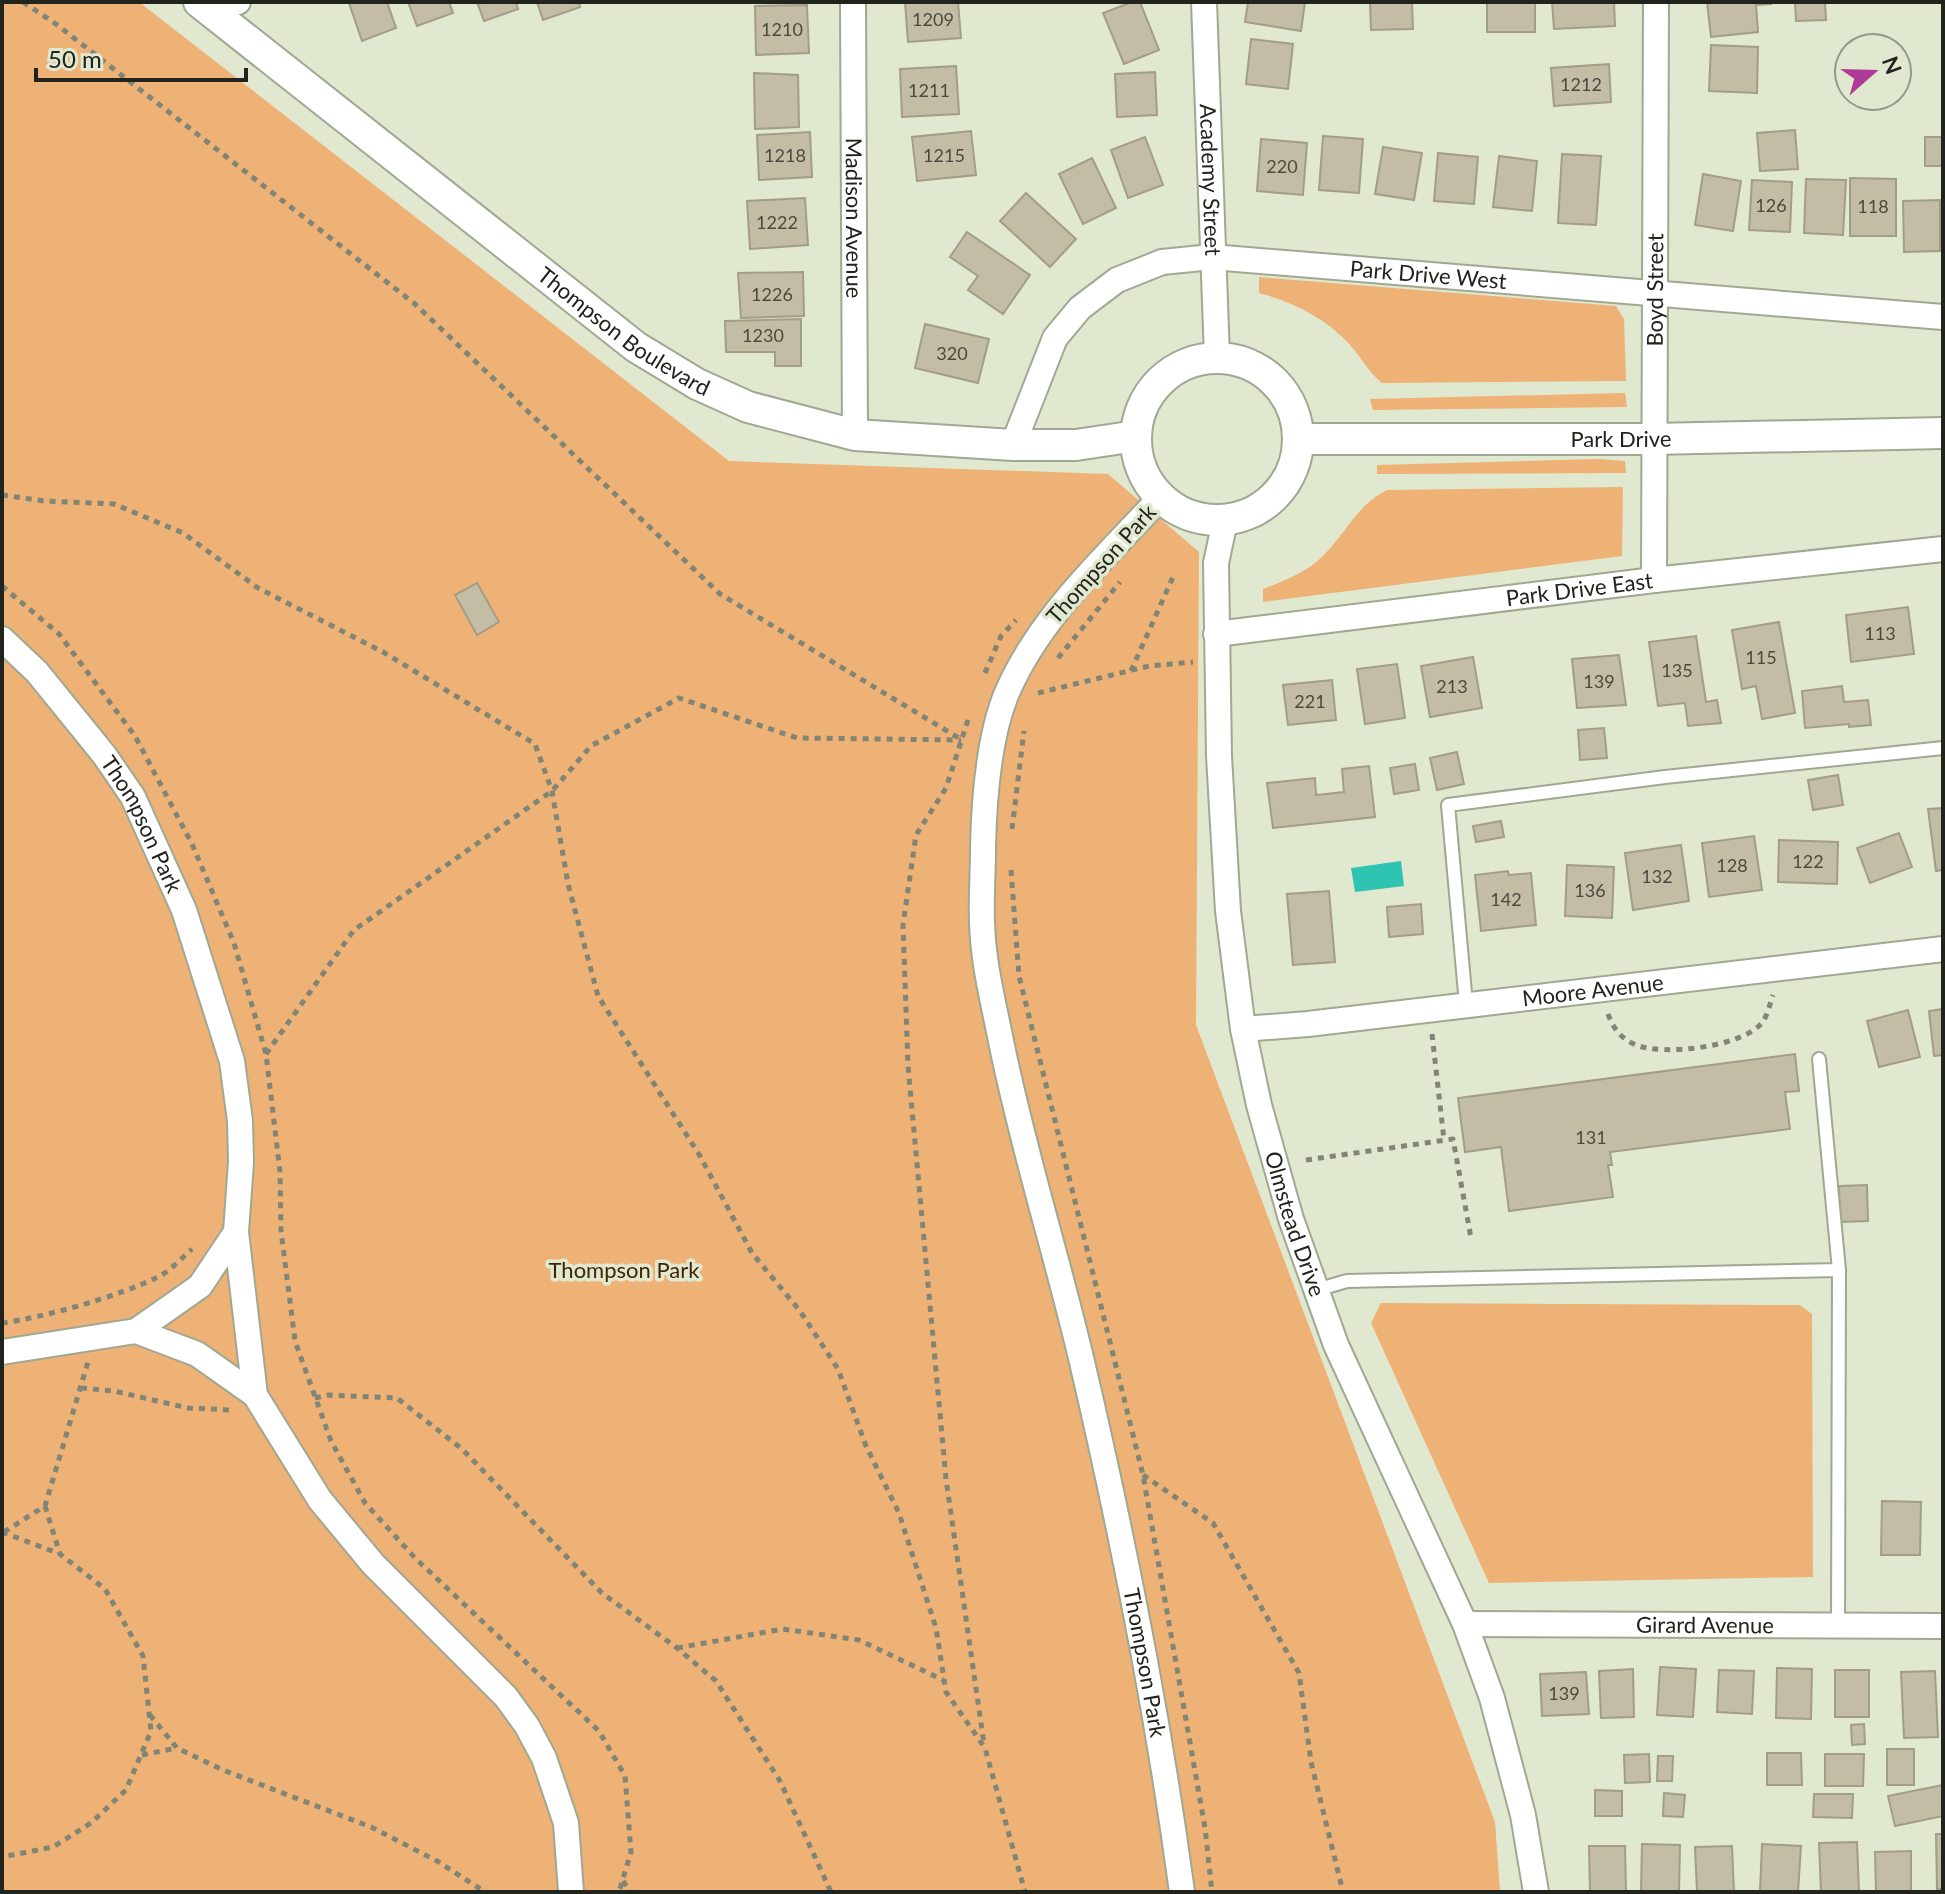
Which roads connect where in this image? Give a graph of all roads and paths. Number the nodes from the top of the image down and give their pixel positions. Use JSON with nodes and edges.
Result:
{"nodes":[{"id":1,"x":23,"y":2,"type":"edge"},
{"id":2,"x":853,"y":2,"type":"edge"},
{"id":3,"x":1204,"y":2,"type":"edge"},
{"id":4,"x":1656,"y":2,"type":"edge"},
{"id":5,"x":216,"y":5,"type":"edge"},
{"id":6,"x":1212,"y":257,"type":"junction"},
{"id":7,"x":1654,"y":292,"type":"junction"},
{"id":8,"x":1943,"y":317,"type":"edge"},
{"id":9,"x":1217,"y":357,"type":"junction"},
{"id":10,"x":1943,"y":433,"type":"edge"},
{"id":11,"x":855,"y":435,"type":"junction"},
{"id":12,"x":1136,"y":436,"type":"junction"},
{"id":13,"x":1299,"y":439,"type":"junction"},
{"id":14,"x":1653,"y":439,"type":"junction"},
{"id":15,"x":1013,"y":445,"type":"junction"},
{"id":16,"x":2,"y":495,"type":"edge"},
{"id":17,"x":1160,"y":498,"type":"junction"},
{"id":18,"x":1225,"y":521,"type":"junction"},
{"id":19,"x":1943,"y":549,"type":"edge"},
{"id":20,"x":1126,"y":575,"type":"dead end"},
{"id":21,"x":1173,"y":577,"type":"dead end"},
{"id":22,"x":1654,"y":580,"type":"junction"},
{"id":23,"x":2,"y":586,"type":"edge"},
{"id":24,"x":1019,"y":616,"type":"dead end"},
{"id":25,"x":1216,"y":634,"type":"junction"},
{"id":26,"x":2,"y":639,"type":"edge"},
{"id":27,"x":1056,"y":660,"type":"dead end"},
{"id":28,"x":1217,"y":660,"type":"junction"},
{"id":29,"x":1131,"y":671,"type":"junction"},
{"id":30,"x":1043,"y":682,"type":"dead end"},
{"id":31,"x":980,"y":685,"type":"dead end"},
{"id":32,"x":971,"y":712,"type":"dead end"},
{"id":33,"x":1025,"y":722,"type":"dead end"},
{"id":34,"x":962,"y":740,"type":"junction"},
{"id":35,"x":1943,"y":748,"type":"edge"},
{"id":36,"x":552,"y":791,"type":"junction"},
{"id":37,"x":1011,"y":837,"type":"dead end"},
{"id":38,"x":1011,"y":867,"type":"dead end"},
{"id":39,"x":1943,"y":949,"type":"edge"},
{"id":40,"x":1774,"y":993,"type":"dead end"},
{"id":41,"x":1466,"y":1004,"type":"junction"},
{"id":42,"x":1607,"y":1013,"type":"dead end"},
{"id":43,"x":1243,"y":1029,"type":"junction"},
{"id":44,"x":1432,"y":1034,"type":"dead end"},
{"id":45,"x":266,"y":1054,"type":"junction"},
{"id":46,"x":1819,"y":1059,"type":"dead end"},
{"id":47,"x":1444,"y":1140,"type":"junction"},
{"id":48,"x":1306,"y":1160,"type":"dead end"},
{"id":49,"x":236,"y":1232,"type":"junction"},
{"id":50,"x":1471,"y":1238,"type":"dead end"},
{"id":51,"x":202,"y":1241,"type":"dead end"},
{"id":52,"x":1839,"y":1270,"type":"junction"},
{"id":53,"x":1316,"y":1290,"type":"junction"},
{"id":54,"x":2,"y":1323,"type":"edge"},
{"id":55,"x":136,"y":1331,"type":"junction"},
{"id":56,"x":94,"y":1338,"type":"junction"},
{"id":57,"x":2,"y":1352,"type":"edge"},
{"id":58,"x":81,"y":1388,"type":"junction"},
{"id":59,"x":315,"y":1398,"type":"junction"},
{"id":60,"x":260,"y":1402,"type":"junction"},
{"id":61,"x":1143,"y":1475,"type":"junction"},
{"id":62,"x":45,"y":1506,"type":"junction"},
{"id":63,"x":3,"y":1532,"type":"edge"},
{"id":64,"x":60,"y":1554,"type":"junction"},
{"id":65,"x":1465,"y":1624,"type":"junction"},
{"id":66,"x":1838,"y":1625,"type":"junction"},
{"id":67,"x":1943,"y":1626,"type":"edge"},
{"id":68,"x":677,"y":1648,"type":"junction"},
{"id":69,"x":944,"y":1680,"type":"junction"},
{"id":70,"x":150,"y":1714,"type":"junction"},
{"id":71,"x":177,"y":1748,"type":"junction"},
{"id":72,"x":985,"y":1748,"type":"junction"},
{"id":73,"x":141,"y":1755,"type":"junction"},
{"id":74,"x":2,"y":1857,"type":"edge"},
{"id":75,"x":623,"y":1880,"type":"junction"},
{"id":76,"x":485,"y":1892,"type":"edge"},
{"id":77,"x":571,"y":1892,"type":"edge"},
{"id":78,"x":619,"y":1892,"type":"edge"},
{"id":79,"x":631,"y":1892,"type":"edge"},
{"id":80,"x":831,"y":1892,"type":"edge"},
{"id":81,"x":1025,"y":1892,"type":"edge"},
{"id":82,"x":1182,"y":1892,"type":"edge"},
{"id":83,"x":1212,"y":1892,"type":"edge"},
{"id":84,"x":1343,"y":1892,"type":"edge"},
{"id":85,"x":1536,"y":1892,"type":"edge"}],
"edges":[{"from":1,"to":34,"type":"path"},
{"from":2,"to":11,"type":"street","name":"Madison Avenue"},
{"from":3,"to":6,"type":"street","name":"Academy Street"},
{"from":4,"to":7,"type":"street","name":"Boyd Street"},
{"from":5,"to":11,"type":"street","name":"Thompson Boulevard"},
{"from":6,"to":7,"type":"street","name":"Park Drive West"},
{"from":6,"to":9,"type":"street","name":"Academy Street"},
{"from":6,"to":15,"type":"street","name":"Park Drive West"},
{"from":7,"to":8,"type":"street","name":"Park Drive West"},
{"from":7,"to":14,"type":"street","name":"Boyd Street"},
{"from":9,"to":12,"type":"street"},
{"from":9,"to":13,"type":"street"},
{"from":10,"to":14,"type":"street","name":"Park Drive"},
{"from":11,"to":15,"type":"street","name":"Thompson Boulevard"},
{"from":12,"to":15,"type":"street","name":"Thompson Boulevard"},
{"from":12,"to":17,"type":"street"},
{"from":13,"to":14,"type":"street","name":"Park Drive"},
{"from":13,"to":18,"type":"street"},
{"from":14,"to":22,"type":"street","name":"Boyd Street"},
{"from":16,"to":36,"type":"path"},
{"from":17,"to":18,"type":"street"},
{"from":17,"to":82,"type":"street","name":"Thompson Park"},
{"from":18,"to":25,"type":"street","name":"Olmstead Drive"},
{"from":19,"to":22,"type":"street","name":"Park Drive East"},
{"from":20,"to":27,"type":"path"},
{"from":21,"to":29,"type":"path"},
{"from":22,"to":25,"type":"street","name":"Park Drive East"},
{"from":23,"to":45,"type":"path"},
{"from":24,"to":31,"type":"path"},
{"from":25,"to":28,"type":"street","name":"Olmstead Drive"},
{"from":26,"to":49,"type":"street","name":"Thompson Park"},
{"from":28,"to":29,"type":"path"},
{"from":28,"to":43,"type":"street","name":"Olmstead Drive"},
{"from":29,"to":30,"type":"path"},
{"from":32,"to":34,"type":"path"},
{"from":33,"to":37,"type":"path"},
{"from":34,"to":36,"type":"path"},
{"from":34,"to":72,"type":"path"},
{"from":35,"to":41,"type":"lane"},
{"from":36,"to":45,"type":"path"},
{"from":36,"to":69,"type":"path"},
{"from":38,"to":61,"type":"path"},
{"from":39,"to":41,"type":"street","name":"Moore Avenue"},
{"from":40,"to":42,"type":"path"},
{"from":41,"to":43,"type":"street","name":"Moore Avenue"},
{"from":43,"to":53,"type":"street","name":"Olmstead Drive"},
{"from":44,"to":47,"type":"path"},
{"from":45,"to":59,"type":"path"},
{"from":46,"to":52,"type":"lane"},
{"from":47,"to":48,"type":"path"},
{"from":47,"to":50,"type":"path"},
{"from":49,"to":55,"type":"street","name":"Thompson Park"},
{"from":49,"to":60,"type":"street","name":"Thompson Park"},
{"from":51,"to":54,"type":"path"},
{"from":52,"to":53,"type":"lane"},
{"from":52,"to":66,"type":"lane"},
{"from":53,"to":65,"type":"street","name":"Olmstead Drive"},
{"from":55,"to":56,"type":"street","name":"Thompson Park"},
{"from":55,"to":60,"type":"street","name":"Thompson Park"},
{"from":56,"to":57,"type":"street","name":"Thompson Park"},
{"from":56,"to":58,"type":"path"},
{"from":58,"to":60,"type":"path"},
{"from":58,"to":62,"type":"path"},
{"from":59,"to":68,"type":"path"},
{"from":59,"to":75,"type":"path"},
{"from":60,"to":77,"type":"street","name":"Thompson Park"},
{"from":61,"to":83,"type":"path"},
{"from":61,"to":84,"type":"path"},
{"from":62,"to":63,"type":"path"},
{"from":62,"to":64,"type":"path"},
{"from":63,"to":64,"type":"path"},
{"from":64,"to":70,"type":"path"},
{"from":65,"to":66,"type":"street","name":"Girard Avenue"},
{"from":65,"to":85,"type":"street","name":"Olmstead Drive"},
{"from":66,"to":67,"type":"street","name":"Girard Avenue"},
{"from":68,"to":69,"type":"path"},
{"from":68,"to":80,"type":"path"},
{"from":69,"to":72,"type":"path"},
{"from":70,"to":71,"type":"path"},
{"from":70,"to":73,"type":"path"},
{"from":71,"to":73,"type":"path"},
{"from":71,"to":76,"type":"path"},
{"from":72,"to":81,"type":"path"},
{"from":73,"to":74,"type":"path"},
{"from":75,"to":78,"type":"path"},
{"from":75,"to":79,"type":"path"}]}
